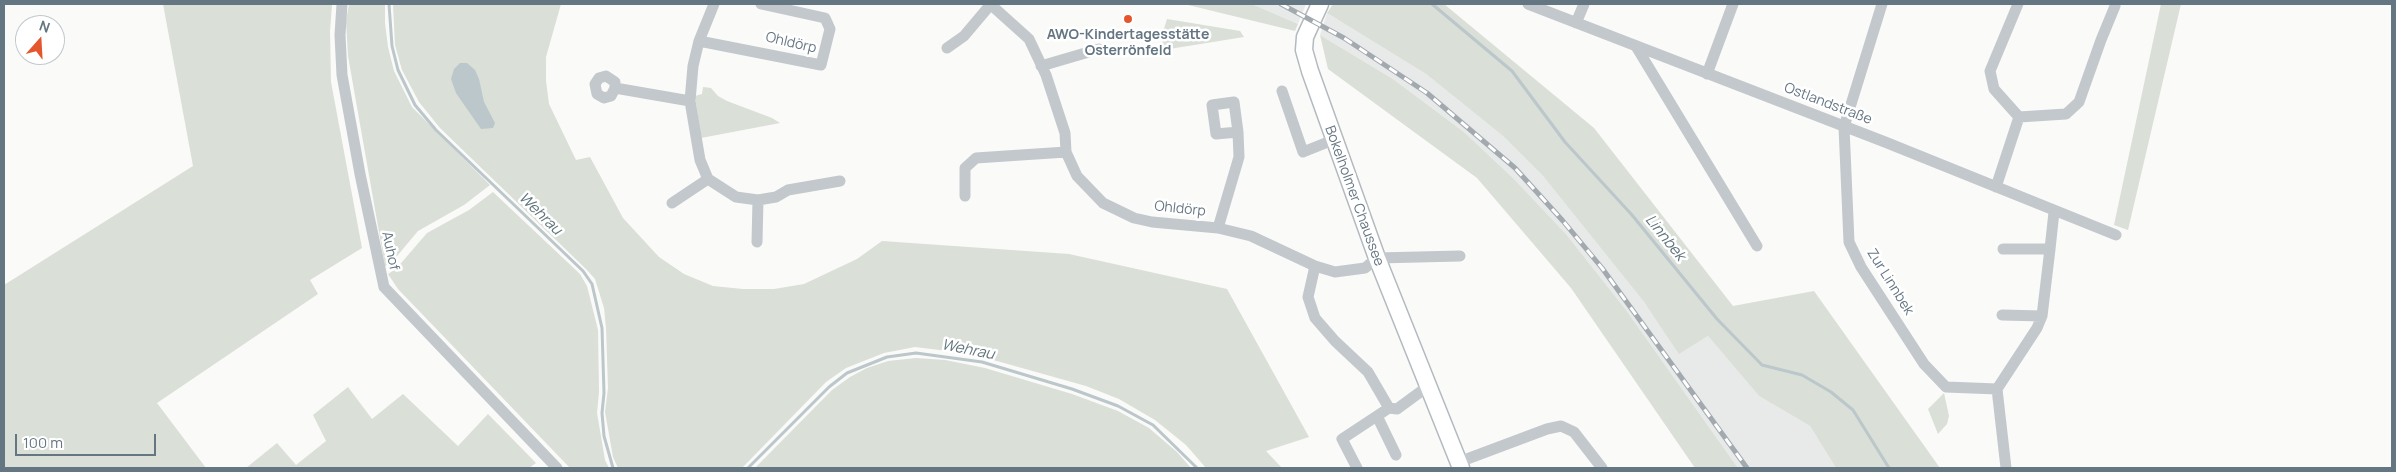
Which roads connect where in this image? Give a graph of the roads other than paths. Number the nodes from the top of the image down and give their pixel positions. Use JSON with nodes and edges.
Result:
{"nodes":[{"id":1,"x":342,"y":4,"type":"edge"},
{"id":2,"x":714,"y":4,"type":"edge"},
{"id":3,"x":761,"y":4,"type":"edge"},
{"id":4,"x":991,"y":4,"type":"edge"},
{"id":5,"x":1320,"y":4,"type":"edge"},
{"id":6,"x":1528,"y":4,"type":"edge"},
{"id":7,"x":1584,"y":4,"type":"edge"},
{"id":8,"x":1732,"y":4,"type":"edge"},
{"id":9,"x":1882,"y":4,"type":"edge"},
{"id":10,"x":2018,"y":4,"type":"edge"},
{"id":11,"x":2115,"y":6,"type":"dead end"},
{"id":12,"x":1576,"y":24,"type":"junction"},
{"id":13,"x":699,"y":41,"type":"junction"},
{"id":14,"x":947,"y":48,"type":"dead end"},
{"id":15,"x":1637,"y":48,"type":"junction"},
{"id":16,"x":1099,"y":49,"type":"dead end"},
{"id":17,"x":1041,"y":66,"type":"junction"},
{"id":18,"x":1707,"y":74,"type":"junction"},
{"id":19,"x":615,"y":88,"type":"dead end"},
{"id":20,"x":1282,"y":91,"type":"dead end"},
{"id":21,"x":690,"y":101,"type":"junction"},
{"id":22,"x":2019,"y":117,"type":"junction"},
{"id":23,"x":1844,"y":127,"type":"junction"},
{"id":24,"x":1238,"y":132,"type":"dead end"},
{"id":25,"x":1333,"y":140,"type":"junction"},
{"id":26,"x":1066,"y":152,"type":"junction"},
{"id":27,"x":708,"y":179,"type":"junction"},
{"id":28,"x":840,"y":181,"type":"dead end"},
{"id":29,"x":1996,"y":187,"type":"junction"},
{"id":30,"x":965,"y":196,"type":"dead end"},
{"id":31,"x":758,"y":200,"type":"junction"},
{"id":32,"x":672,"y":203,"type":"dead end"},
{"id":33,"x":2054,"y":212,"type":"junction"},
{"id":34,"x":1218,"y":228,"type":"junction"},
{"id":35,"x":2116,"y":235,"type":"dead end"},
{"id":36,"x":757,"y":242,"type":"dead end"},
{"id":37,"x":1757,"y":246,"type":"dead end"},
{"id":38,"x":2003,"y":249,"type":"dead end"},
{"id":39,"x":2050,"y":249,"type":"junction"},
{"id":40,"x":1460,"y":256,"type":"dead end"},
{"id":41,"x":1377,"y":258,"type":"junction"},
{"id":42,"x":1315,"y":266,"type":"junction"},
{"id":43,"x":2002,"y":315,"type":"dead end"},
{"id":44,"x":2042,"y":316,"type":"junction"},
{"id":45,"x":1427,"y":387,"type":"junction"},
{"id":46,"x":1996,"y":389,"type":"junction"},
{"id":47,"x":1389,"y":408,"type":"junction"},
{"id":48,"x":1377,"y":416,"type":"junction"},
{"id":49,"x":1396,"y":455,"type":"dead end"},
{"id":50,"x":1460,"y":465,"type":"edge"},
{"id":51,"x":557,"y":468,"type":"edge"},
{"id":52,"x":1357,"y":468,"type":"edge"},
{"id":53,"x":1602,"y":468,"type":"edge"},
{"id":54,"x":2006,"y":468,"type":"edge"}],
"edges":[{"from":1,"to":51,"type":"street","name":"Auhof"},
{"from":2,"to":13,"type":"street"},
{"from":3,"to":13,"type":"street","name":"Ohldörp"},
{"from":4,"to":14,"type":"street","name":"Ohldörp"},
{"from":4,"to":17,"type":"street","name":"Ohldörp"},
{"from":5,"to":25,"type":"main road","name":"Bokelholmer Chaussee"},
{"from":6,"to":12,"type":"street","name":"Ostlandstraße"},
{"from":7,"to":12,"type":"street"},
{"from":8,"to":18,"type":"street"},
{"from":9,"to":23,"type":"street","name":"Zur Linnbek"},
{"from":10,"to":22,"type":"street"},
{"from":11,"to":22,"type":"street"},
{"from":12,"to":15,"type":"street","name":"Ostlandstraße"},
{"from":13,"to":21,"type":"street"},
{"from":15,"to":18,"type":"street","name":"Ostlandstraße"},
{"from":15,"to":37,"type":"street"},
{"from":16,"to":17,"type":"street"},
{"from":17,"to":26,"type":"street","name":"Ohldörp"},
{"from":18,"to":23,"type":"street","name":"Ostlandstraße"},
{"from":19,"to":21,"type":"street"},
{"from":20,"to":25,"type":"street"},
{"from":21,"to":27,"type":"street"},
{"from":22,"to":29,"type":"street"},
{"from":23,"to":29,"type":"street","name":"Ostlandstraße"},
{"from":23,"to":46,"type":"street","name":"Zur Linnbek"},
{"from":24,"to":34,"type":"street"},
{"from":25,"to":41,"type":"main road","name":"Bokelholmer Chaussee"},
{"from":26,"to":30,"type":"street"},
{"from":26,"to":34,"type":"street","name":"Ohldörp"},
{"from":27,"to":31,"type":"street"},
{"from":27,"to":32,"type":"street"},
{"from":28,"to":31,"type":"street"},
{"from":29,"to":33,"type":"street","name":"Ostlandstraße"},
{"from":31,"to":36,"type":"street"},
{"from":33,"to":35,"type":"street","name":"Ostlandstraße"},
{"from":33,"to":39,"type":"street"},
{"from":34,"to":42,"type":"street","name":"Ohldörp"},
{"from":38,"to":39,"type":"street"},
{"from":39,"to":44,"type":"street"},
{"from":40,"to":41,"type":"street"},
{"from":41,"to":42,"type":"street","name":"Ohldörp"},
{"from":41,"to":45,"type":"main road","name":"Bokelholmer Chaussee"},
{"from":42,"to":47,"type":"street"},
{"from":43,"to":44,"type":"street"},
{"from":44,"to":46,"type":"street"},
{"from":45,"to":47,"type":"street"},
{"from":45,"to":50,"type":"main road","name":"Bokelholmer Chaussee"},
{"from":46,"to":54,"type":"street"},
{"from":47,"to":48,"type":"street"},
{"from":48,"to":49,"type":"street"},
{"from":48,"to":52,"type":"street"},
{"from":50,"to":53,"type":"street"}]}
